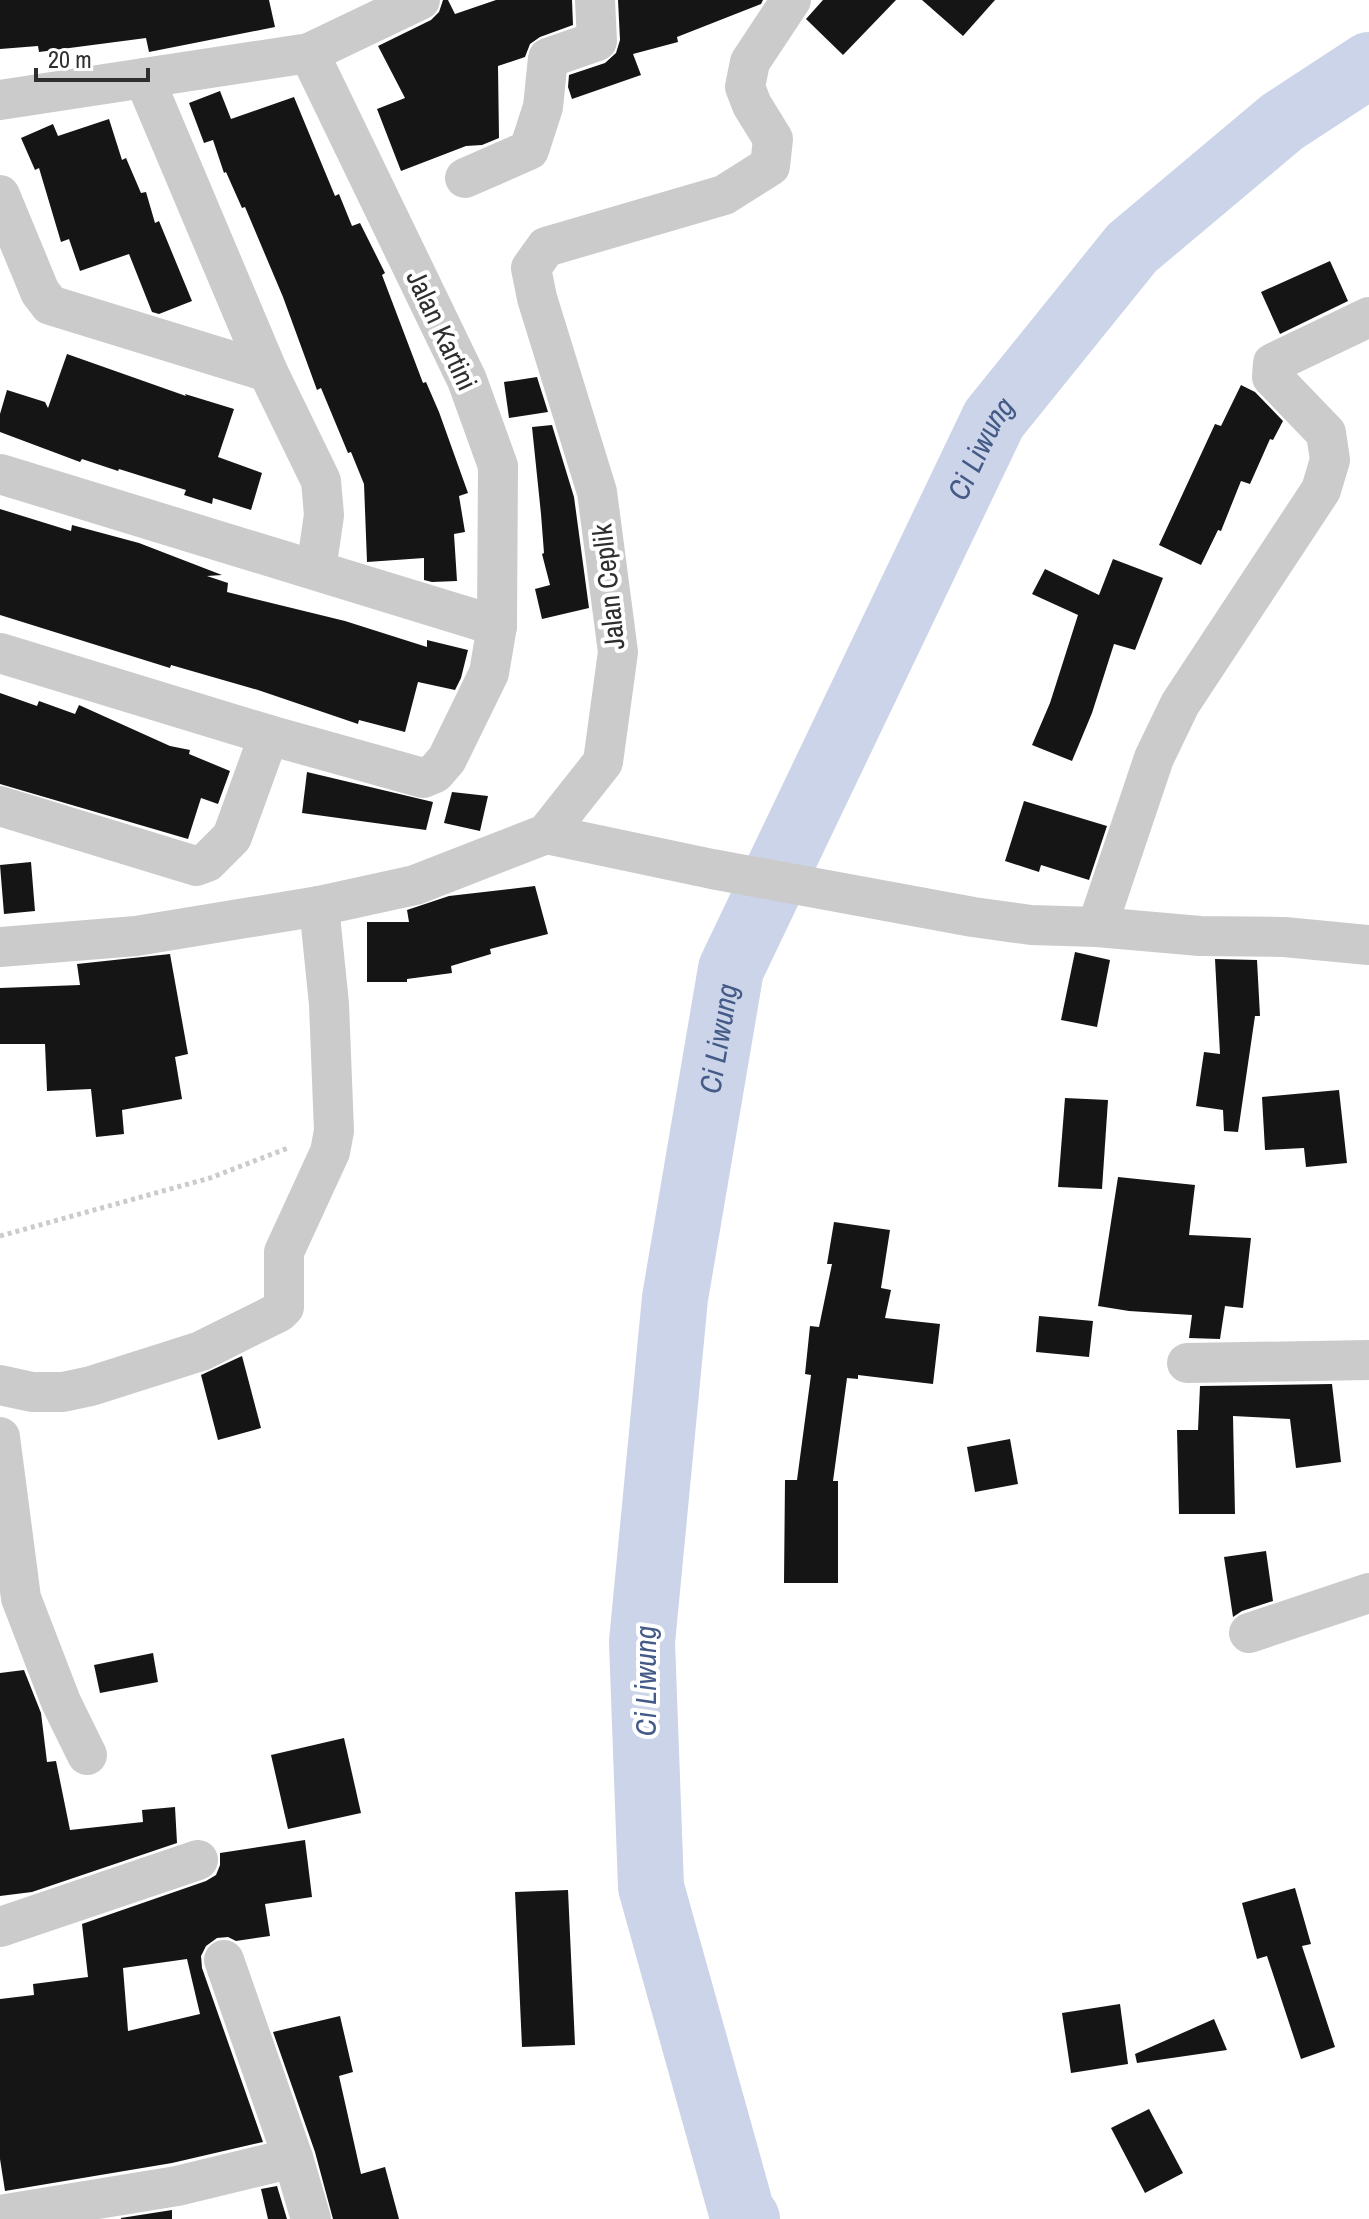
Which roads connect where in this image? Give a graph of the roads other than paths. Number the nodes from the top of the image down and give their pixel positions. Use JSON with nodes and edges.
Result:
{"nodes":[{"id":1,"x":420,"y":0,"type":"edge"},
{"id":2,"x":595,"y":0,"type":"edge"},
{"id":3,"x":791,"y":0,"type":"edge"},
{"id":4,"x":309,"y":53,"type":"junction"},
{"id":5,"x":144,"y":78,"type":"junction"},
{"id":6,"x":0,"y":100,"type":"edge"},
{"id":7,"x":465,"y":178,"type":"dead end"},
{"id":8,"x":0,"y":195,"type":"edge"},
{"id":9,"x":1369,"y":317,"type":"edge"},
{"id":10,"x":268,"y":372,"type":"junction"},
{"id":11,"x":0,"y":474,"type":"edge"},
{"id":12,"x":316,"y":570,"type":"junction"},
{"id":13,"x":497,"y":626,"type":"junction"},
{"id":14,"x":0,"y":653,"type":"edge"},
{"id":15,"x":269,"y":735,"type":"junction"},
{"id":16,"x":0,"y":806,"type":"edge"},
{"id":17,"x":546,"y":834,"type":"junction"},
{"id":18,"x":319,"y":906,"type":"junction"},
{"id":19,"x":1097,"y":927,"type":"junction"},
{"id":20,"x":1369,"y":945,"type":"edge"},
{"id":21,"x":0,"y":947,"type":"edge"},
{"id":22,"x":1369,"y":1360,"type":"edge"},
{"id":23,"x":1187,"y":1363,"type":"dead end"},
{"id":24,"x":0,"y":1385,"type":"edge"},
{"id":25,"x":0,"y":1437,"type":"edge"},
{"id":26,"x":1369,"y":1593,"type":"edge"},
{"id":27,"x":1249,"y":1633,"type":"dead end"},
{"id":28,"x":87,"y":1755,"type":"dead end"},
{"id":29,"x":198,"y":1860,"type":"dead end"},
{"id":30,"x":0,"y":1927,"type":"edge"},
{"id":31,"x":224,"y":1960,"type":"dead end"},
{"id":32,"x":293,"y":2158,"type":"junction"},
{"id":33,"x":0,"y":2215,"type":"edge"},
{"id":34,"x":311,"y":2219,"type":"edge"}],
"edges":[{"from":1,"to":4,"type":"street"},
{"from":2,"to":7,"type":"street"},
{"from":3,"to":17,"type":"street","name":"Jalan Ceplik"},
{"from":4,"to":5,"type":"street"},
{"from":4,"to":13,"type":"street","name":"Jalan Kartini"},
{"from":5,"to":6,"type":"street"},
{"from":5,"to":10,"type":"street"},
{"from":8,"to":10,"type":"street"},
{"from":9,"to":19,"type":"street"},
{"from":10,"to":12,"type":"street"},
{"from":11,"to":12,"type":"street"},
{"from":12,"to":13,"type":"street"},
{"from":13,"to":15,"type":"street","name":"Jalan Kartini"},
{"from":14,"to":15,"type":"street","name":"Jalan Kartini"},
{"from":15,"to":16,"type":"street"},
{"from":17,"to":18,"type":"street"},
{"from":17,"to":19,"type":"street"},
{"from":18,"to":21,"type":"street"},
{"from":18,"to":24,"type":"street"},
{"from":19,"to":20,"type":"street"},
{"from":22,"to":23,"type":"street"},
{"from":25,"to":28,"type":"street"},
{"from":26,"to":27,"type":"street"},
{"from":29,"to":30,"type":"street"},
{"from":31,"to":32,"type":"street"},
{"from":32,"to":33,"type":"street"},
{"from":32,"to":34,"type":"street"}]}
